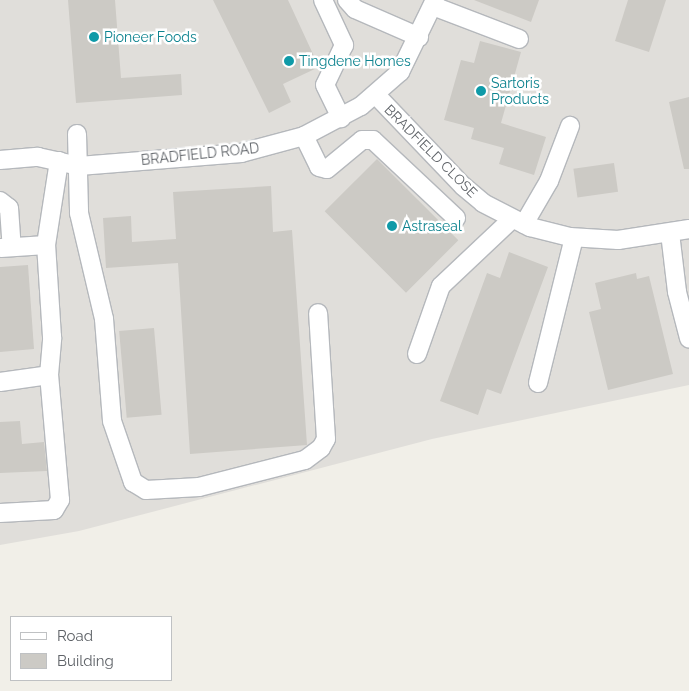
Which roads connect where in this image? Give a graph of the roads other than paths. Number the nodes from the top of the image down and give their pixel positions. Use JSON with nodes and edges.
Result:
{"nodes":[{"id":1,"x":323,"y":0,"type":"edge"},
{"id":2,"x":347,"y":0,"type":"edge"},
{"id":3,"x":434,"y":3,"type":"edge"},
{"id":4,"x":419,"y":37,"type":"junction"},
{"id":5,"x":519,"y":39,"type":"dead end"},
{"id":6,"x":376,"y":95,"type":"junction"},
{"id":7,"x":342,"y":118,"type":"junction"},
{"id":8,"x":570,"y":126,"type":"dead end"},
{"id":9,"x":76,"y":134,"type":"dead end"},
{"id":10,"x":304,"y":136,"type":"junction"},
{"id":11,"x":0,"y":160,"type":"edge"},
{"id":12,"x":59,"y":161,"type":"junction"},
{"id":13,"x":79,"y":166,"type":"junction"},
{"id":14,"x":0,"y":201,"type":"edge"},
{"id":15,"x":456,"y":218,"type":"dead end"},
{"id":16,"x":518,"y":222,"type":"junction"},
{"id":17,"x":689,"y":229,"type":"edge"},
{"id":18,"x":670,"y":233,"type":"junction"},
{"id":19,"x":574,"y":238,"type":"junction"},
{"id":20,"x":46,"y":245,"type":"junction"},
{"id":21,"x":6,"y":247,"type":"edge"},
{"id":22,"x":318,"y":313,"type":"dead end"},
{"id":23,"x":689,"y":338,"type":"edge"},
{"id":24,"x":417,"y":354,"type":"dead end"},
{"id":25,"x":49,"y":375,"type":"junction"},
{"id":26,"x":0,"y":382,"type":"edge"},
{"id":27,"x":538,"y":383,"type":"dead end"},
{"id":28,"x":0,"y":513,"type":"edge"}],
"edges":[{"from":1,"to":7,"type":"street"},
{"from":2,"to":4,"type":"street"},
{"from":3,"to":4,"type":"street","name":"BRADFIELD ROAD"},
{"from":3,"to":5,"type":"street"},
{"from":4,"to":6,"type":"street","name":"BRADFIELD ROAD"},
{"from":6,"to":7,"type":"street","name":"BRADFIELD ROAD"},
{"from":6,"to":16,"type":"street","name":"BRADFIELD CLOSE"},
{"from":7,"to":10,"type":"street","name":"BRADFIELD ROAD"},
{"from":8,"to":16,"type":"street"},
{"from":9,"to":13,"type":"street"},
{"from":10,"to":13,"type":"street","name":"BRADFIELD ROAD"},
{"from":10,"to":15,"type":"street"},
{"from":11,"to":12,"type":"street","name":"BRADFIELD ROAD"},
{"from":12,"to":13,"type":"street","name":"BRADFIELD ROAD"},
{"from":12,"to":20,"type":"street"},
{"from":13,"to":22,"type":"street"},
{"from":14,"to":21,"type":"street"},
{"from":16,"to":19,"type":"street","name":"BRADFIELD CLOSE"},
{"from":16,"to":24,"type":"street"},
{"from":17,"to":18,"type":"street","name":"BRADFIELD CLOSE"},
{"from":18,"to":19,"type":"street","name":"BRADFIELD CLOSE"},
{"from":18,"to":23,"type":"street"},
{"from":19,"to":27,"type":"street"},
{"from":20,"to":21,"type":"street"},
{"from":20,"to":25,"type":"street"},
{"from":25,"to":26,"type":"street"},
{"from":25,"to":28,"type":"street"}]}
